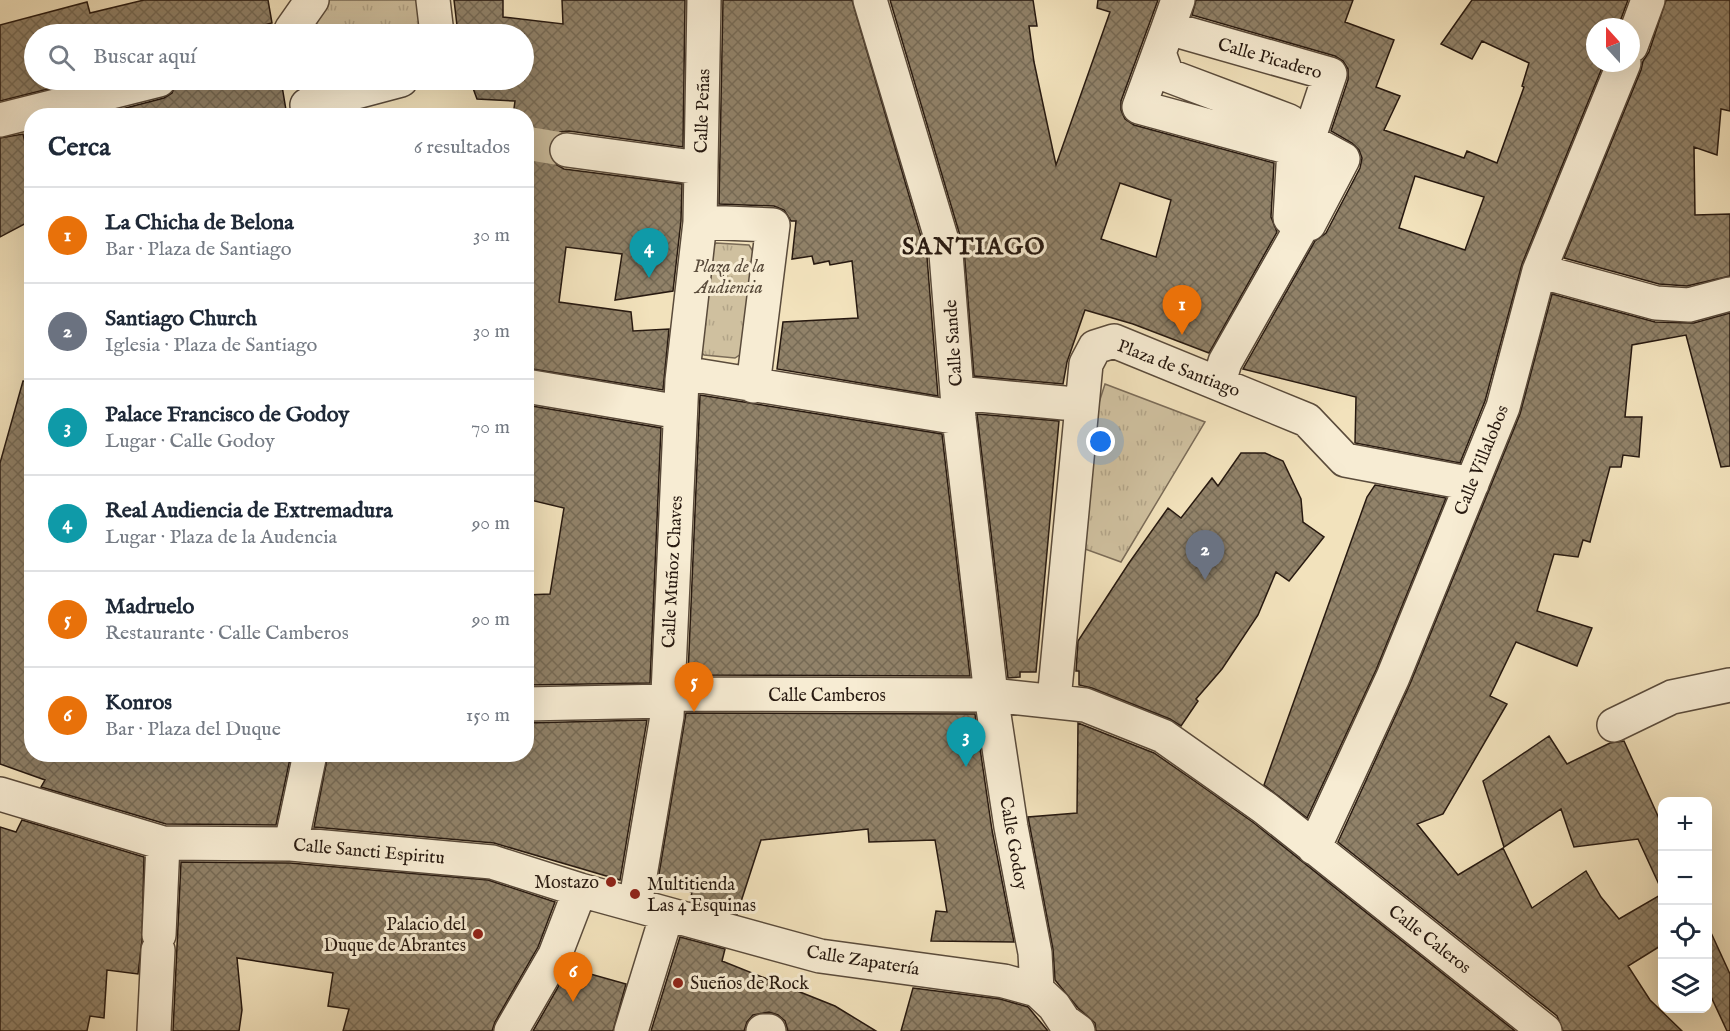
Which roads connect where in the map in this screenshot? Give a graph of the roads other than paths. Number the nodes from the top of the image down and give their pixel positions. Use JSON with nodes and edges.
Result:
{"nodes":[{"id":1,"x":312,"y":0,"type":"edge"},
{"id":2,"x":433,"y":0,"type":"edge"},
{"id":3,"x":704,"y":0,"type":"edge"},
{"id":4,"x":870,"y":0,"type":"edge"},
{"id":5,"x":1648,"y":0,"type":"edge"},
{"id":6,"x":1173,"y":14,"type":"edge"},
{"id":7,"x":1640,"y":22,"type":"edge"},
{"id":8,"x":294,"y":24,"type":"edge"},
{"id":9,"x":435,"y":24,"type":"edge"},
{"id":10,"x":1620,"y":72,"type":"edge"},
{"id":11,"x":119,"y":90,"type":"edge"},
{"id":12,"x":353,"y":90,"type":"edge"},
{"id":13,"x":305,"y":100,"type":"edge"},
{"id":14,"x":48,"y":108,"type":"edge"},
{"id":15,"x":333,"y":108,"type":"edge"},
{"id":16,"x":24,"y":114,"type":"edge"},
{"id":17,"x":0,"y":120,"type":"edge"},
{"id":18,"x":567,"y":150,"type":"tunnel mouth"},
{"id":19,"x":700,"y":168,"type":"junction"},
{"id":20,"x":700,"y":222,"type":"junction"},
{"id":21,"x":1302,"y":222,"type":"junction"},
{"id":22,"x":1539,"y":271,"type":"junction"},
{"id":23,"x":1730,"y":294,"type":"edge"},
{"id":24,"x":682,"y":377,"type":"junction"},
{"id":25,"x":1219,"y":382,"type":"junction"},
{"id":26,"x":753,"y":386,"type":"junction"},
{"id":27,"x":534,"y":387,"type":"edge"},
{"id":28,"x":1064,"y":403,"type":"dead end"},
{"id":29,"x":958,"y":406,"type":"junction"},
{"id":30,"x":680,"y":412,"type":"junction"},
{"id":31,"x":1472,"y":484,"type":"junction"},
{"id":32,"x":1730,"y":685,"type":"edge"},
{"id":33,"x":991,"y":695,"type":"junction"},
{"id":34,"x":1054,"y":700,"type":"junction"},
{"id":35,"x":666,"y":701,"type":"junction"},
{"id":36,"x":534,"y":704,"type":"edge"},
{"id":37,"x":1614,"y":725,"type":"dead end"},
{"id":38,"x":308,"y":762,"type":"edge"},
{"id":39,"x":0,"y":794,"type":"edge"},
{"id":40,"x":163,"y":843,"type":"junction"},
{"id":41,"x":291,"y":844,"type":"junction"},
{"id":42,"x":1314,"y":848,"type":"junction"},
{"id":43,"x":575,"y":888,"type":"junction"},
{"id":44,"x":635,"y":905,"type":"junction"},
{"id":45,"x":667,"y":914,"type":"junction"},
{"id":46,"x":1037,"y":990,"type":"junction"},
{"id":47,"x":154,"y":1031,"type":"edge"},
{"id":48,"x":511,"y":1031,"type":"edge"},
{"id":49,"x":631,"y":1031,"type":"edge"},
{"id":50,"x":763,"y":1031,"type":"edge"},
{"id":51,"x":768,"y":1031,"type":"edge"},
{"id":52,"x":1078,"y":1031,"type":"edge"},
{"id":53,"x":1545,"y":1031,"type":"edge"}],
"edges":[{"from":1,"to":8,"type":"street"},
{"from":2,"to":9,"type":"street"},
{"from":3,"to":19,"type":"street","name":"Calle Peñas"},
{"from":4,"to":29,"type":"street","name":"Calle Sande"},
{"from":5,"to":7,"type":"street"},
{"from":6,"to":21,"type":"street","name":"Calle Picadero"},
{"from":6,"to":21,"type":"street"},
{"from":6,"to":21,"type":"street","name":"Calle Picadero"},
{"from":10,"to":22,"type":"street","name":"Calle Villalobos"},
{"from":11,"to":14,"type":"street"},
{"from":12,"to":13,"type":"street"},
{"from":13,"to":15,"type":"street"},
{"from":16,"to":17,"type":"street"},
{"from":18,"to":19,"type":"street"},
{"from":19,"to":20,"type":"street","name":"Calle Peñas"},
{"from":20,"to":24,"type":"street","name":"Calle Peñas"},
{"from":20,"to":26,"type":"street"},
{"from":21,"to":25,"type":"street","name":"Calle Picadero"},
{"from":22,"to":23,"type":"street"},
{"from":22,"to":31,"type":"street","name":"Calle Villalobos"},
{"from":24,"to":26,"type":"street"},
{"from":24,"to":30,"type":"street","name":"Calle Muñoz Chaves"},
{"from":25,"to":31,"type":"street","name":"Plaza de Santiago"},
{"from":25,"to":34,"type":"street","name":"Plaza de Santiago"},
{"from":26,"to":29,"type":"street"},
{"from":27,"to":30,"type":"street"},
{"from":28,"to":29,"type":"street"},
{"from":29,"to":33,"type":"street","name":"Calle Sande"},
{"from":30,"to":35,"type":"street","name":"Calle Muñoz Chaves"},
{"from":31,"to":42,"type":"street","name":"Calle Villalobos"},
{"from":32,"to":37,"type":"street"},
{"from":33,"to":34,"type":"street"},
{"from":33,"to":35,"type":"street","name":"Calle Camberos"},
{"from":33,"to":46,"type":"street","name":"Calle Godoy"},
{"from":34,"to":42,"type":"street"},
{"from":35,"to":36,"type":"street","name":"Calle Camberos"},
{"from":35,"to":44,"type":"street","name":"Calle Muñoz Chaves"},
{"from":38,"to":41,"type":"street"},
{"from":39,"to":40,"type":"street","name":"Calle Sancti Espiritu"},
{"from":40,"to":41,"type":"street","name":"Calle Sancti Espiritu"},
{"from":40,"to":47,"type":"street"},
{"from":41,"to":43,"type":"street","name":"Calle Sancti Espiritu"},
{"from":42,"to":53,"type":"street","name":"Calle Caleros"},
{"from":43,"to":44,"type":"street","name":"Calle Sancti Espiritu"},
{"from":43,"to":48,"type":"street"},
{"from":44,"to":45,"type":"street","name":"Calle Zapatería"},
{"from":45,"to":46,"type":"street","name":"Calle Zapatería"},
{"from":45,"to":49,"type":"street"},
{"from":46,"to":52,"type":"street"},
{"from":50,"to":51,"type":"street"}]}
